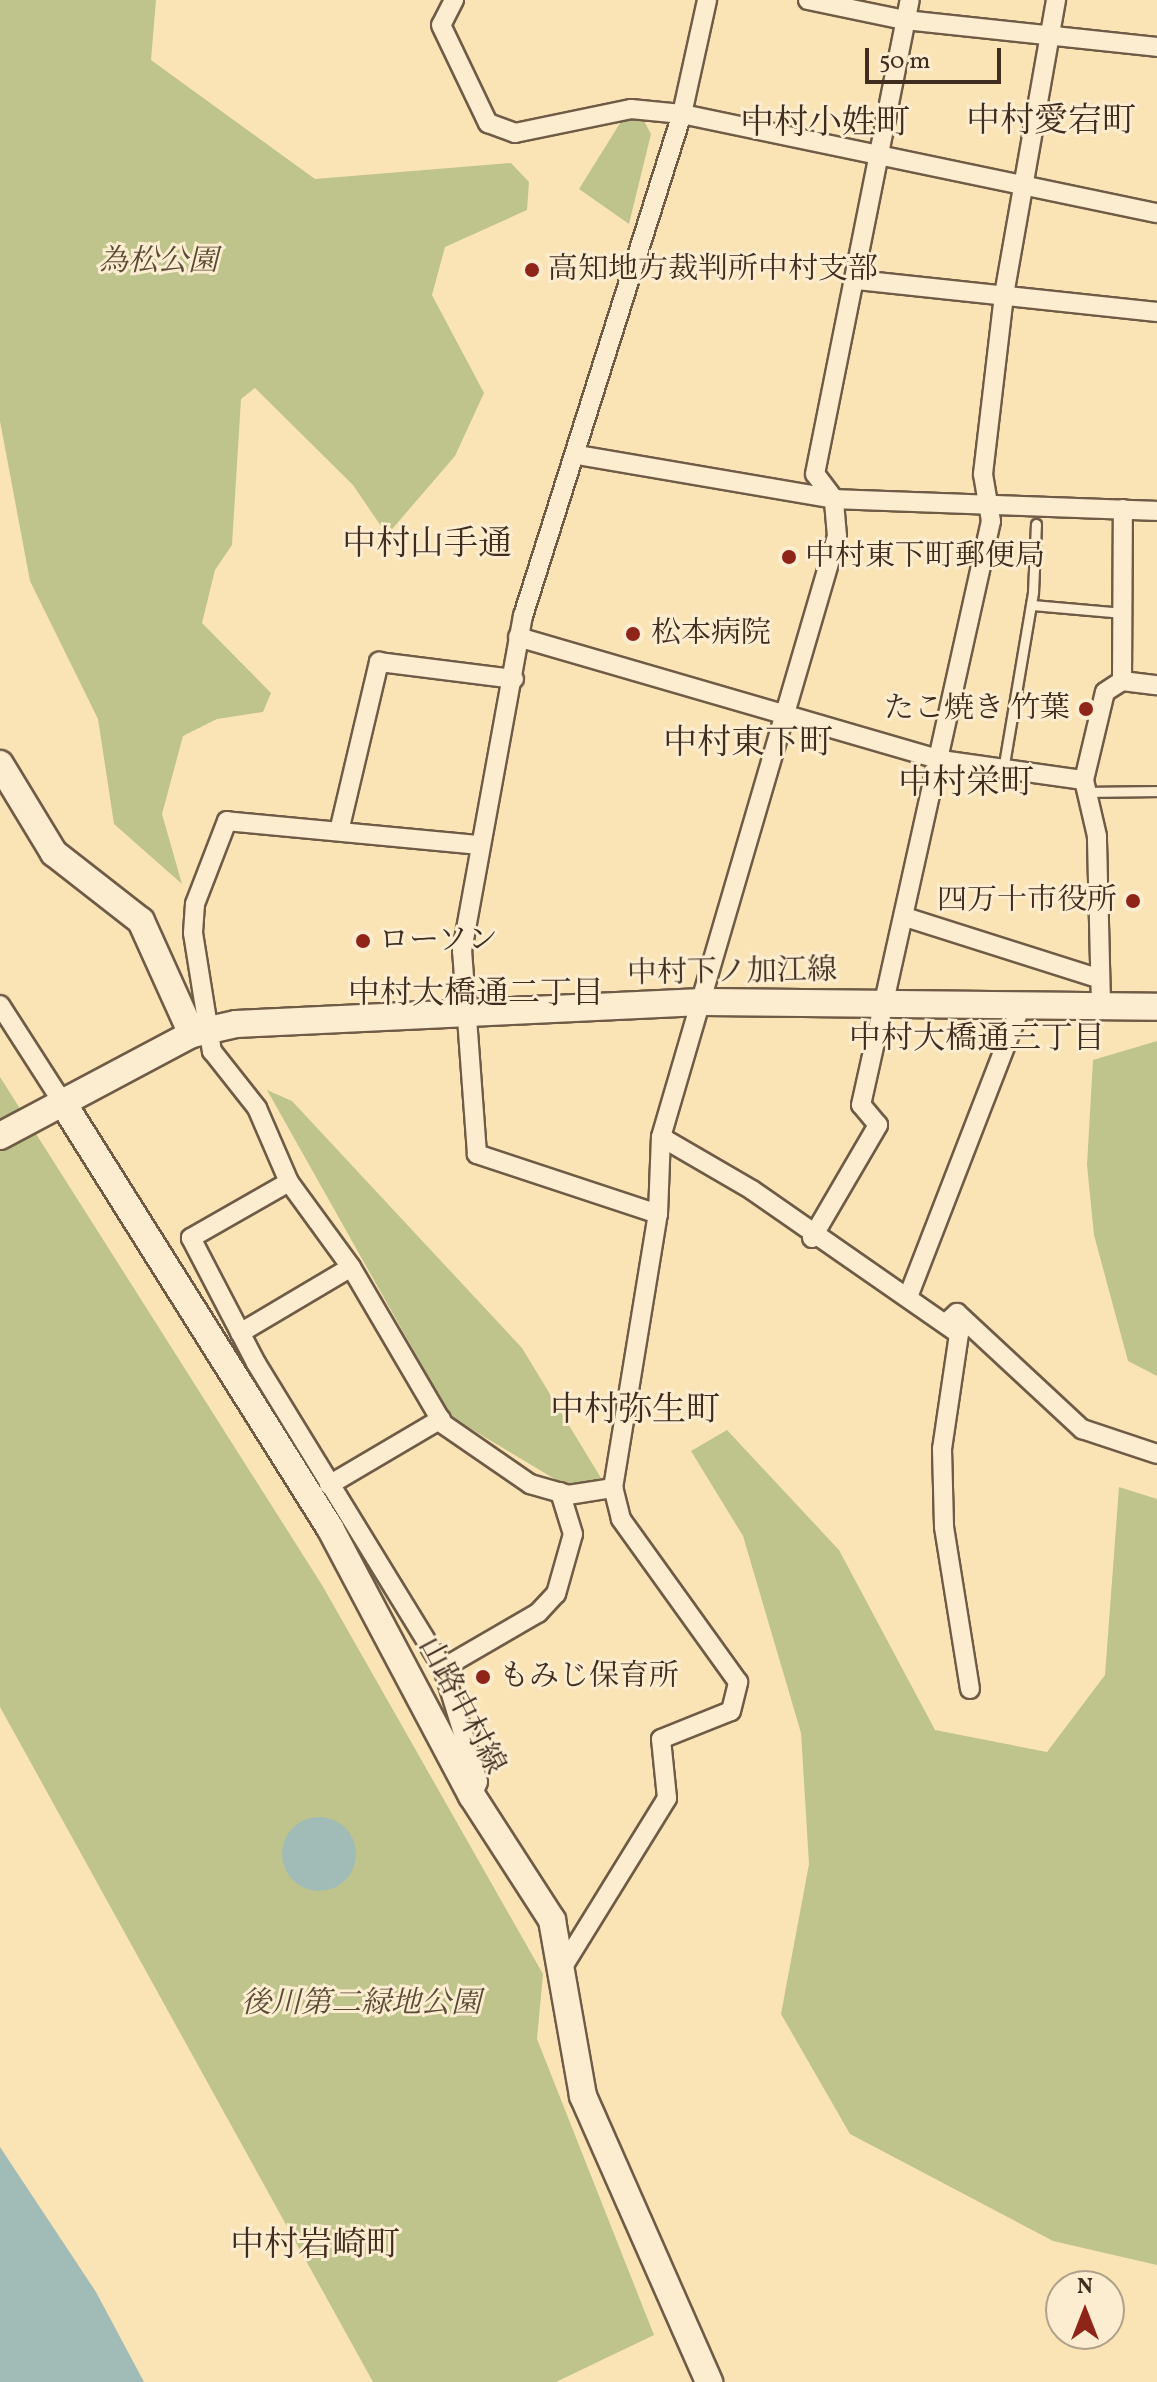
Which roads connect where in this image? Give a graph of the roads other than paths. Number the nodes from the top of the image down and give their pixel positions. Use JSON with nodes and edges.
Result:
{"nodes":[{"id":1,"x":454,"y":0,"type":"edge"},
{"id":2,"x":707,"y":0,"type":"edge"},
{"id":3,"x":808,"y":0,"type":"edge"},
{"id":4,"x":910,"y":0,"type":"edge"},
{"id":5,"x":1056,"y":0,"type":"edge"},
{"id":6,"x":905,"y":20,"type":"junction"},
{"id":7,"x":1052,"y":36,"type":"junction"},
{"id":8,"x":1157,"y":47,"type":"edge"},
{"id":9,"x":682,"y":114,"type":"junction"},
{"id":10,"x":882,"y":159,"type":"junction"},
{"id":11,"x":1024,"y":189,"type":"junction"},
{"id":12,"x":1157,"y":213,"type":"edge"},
{"id":13,"x":857,"y":280,"type":"junction"},
{"id":14,"x":1004,"y":295,"type":"junction"},
{"id":15,"x":1157,"y":312,"type":"edge"},
{"id":16,"x":577,"y":455,"type":"junction"},
{"id":17,"x":834,"y":499,"type":"junction"},
{"id":18,"x":989,"y":504,"type":"junction"},
{"id":19,"x":1123,"y":509,"type":"junction"},
{"id":20,"x":1157,"y":511,"type":"edge"},
{"id":21,"x":1037,"y":515,"type":"junction"},
{"id":22,"x":1031,"y":605,"type":"junction"},
{"id":23,"x":1122,"y":613,"type":"junction"},
{"id":24,"x":518,"y":637,"type":"junction"},
{"id":25,"x":514,"y":679,"type":"junction"},
{"id":26,"x":1122,"y":681,"type":"junction"},
{"id":27,"x":1157,"y":685,"type":"edge"},
{"id":28,"x":785,"y":715,"type":"junction"},
{"id":29,"x":941,"y":760,"type":"junction"},
{"id":30,"x":0,"y":764,"type":"edge"},
{"id":31,"x":1003,"y":770,"type":"junction"},
{"id":32,"x":1085,"y":786,"type":"junction"},
{"id":33,"x":1157,"y":791,"type":"edge"},
{"id":34,"x":340,"y":827,"type":"junction"},
{"id":35,"x":479,"y":845,"type":"junction"},
{"id":36,"x":905,"y":917,"type":"junction"},
{"id":37,"x":1097,"y":978,"type":"junction"},
{"id":38,"x":701,"y":1002,"type":"junction"},
{"id":39,"x":883,"y":1003,"type":"junction"},
{"id":40,"x":1101,"y":1004,"type":"junction"},
{"id":41,"x":0,"y":1005,"type":"edge"},
{"id":42,"x":1021,"y":1005,"type":"junction"},
{"id":43,"x":1157,"y":1007,"type":"edge"},
{"id":44,"x":466,"y":1015,"type":"junction"},
{"id":45,"x":200,"y":1031,"type":"junction"},
{"id":46,"x":52,"y":1106,"type":"junction"},
{"id":47,"x":0,"y":1136,"type":"edge"},
{"id":48,"x":661,"y":1137,"type":"junction"},
{"id":49,"x":289,"y":1182,"type":"junction"},
{"id":50,"x":658,"y":1214,"type":"junction"},
{"id":51,"x":812,"y":1238,"type":"junction"},
{"id":52,"x":351,"y":1267,"type":"junction"},
{"id":53,"x":908,"y":1297,"type":"junction"},
{"id":54,"x":946,"y":1323,"type":"junction"},
{"id":55,"x":240,"y":1333,"type":"junction"},
{"id":56,"x":441,"y":1419,"type":"junction"},
{"id":57,"x":1157,"y":1454,"type":"edge"},
{"id":58,"x":329,"y":1485,"type":"junction"},
{"id":59,"x":613,"y":1488,"type":"junction"},
{"id":60,"x":560,"y":1492,"type":"junction"},
{"id":61,"x":443,"y":1668,"type":"junction"},
{"id":62,"x":970,"y":1689,"type":"dead end"},
{"id":63,"x":472,"y":1796,"type":"junction"},
{"id":64,"x":564,"y":1965,"type":"junction"},
{"id":65,"x":709,"y":2382,"type":"edge"}],
"edges":[{"from":1,"to":9,"type":"street"},
{"from":2,"to":9,"type":"street"},
{"from":3,"to":6,"type":"street"},
{"from":4,"to":6,"type":"street"},
{"from":5,"to":7,"type":"street"},
{"from":6,"to":7,"type":"street"},
{"from":6,"to":10,"type":"street"},
{"from":7,"to":8,"type":"street"},
{"from":7,"to":11,"type":"street"},
{"from":9,"to":10,"type":"street"},
{"from":9,"to":16,"type":"street"},
{"from":10,"to":11,"type":"street"},
{"from":10,"to":13,"type":"street"},
{"from":11,"to":12,"type":"street"},
{"from":11,"to":14,"type":"street"},
{"from":13,"to":14,"type":"street"},
{"from":13,"to":17,"type":"street"},
{"from":14,"to":15,"type":"street"},
{"from":14,"to":18,"type":"street"},
{"from":16,"to":17,"type":"street"},
{"from":16,"to":24,"type":"street"},
{"from":17,"to":18,"type":"street"},
{"from":17,"to":28,"type":"street"},
{"from":18,"to":21,"type":"street"},
{"from":18,"to":29,"type":"street"},
{"from":19,"to":20,"type":"street"},
{"from":19,"to":21,"type":"street"},
{"from":19,"to":23,"type":"street"},
{"from":21,"to":22,"type":"lane"},
{"from":22,"to":23,"type":"lane"},
{"from":22,"to":31,"type":"lane"},
{"from":23,"to":26,"type":"street"},
{"from":24,"to":25,"type":"street"},
{"from":24,"to":28,"type":"street"},
{"from":25,"to":34,"type":"street"},
{"from":25,"to":35,"type":"street"},
{"from":26,"to":27,"type":"street"},
{"from":26,"to":32,"type":"street"},
{"from":28,"to":29,"type":"street"},
{"from":28,"to":38,"type":"street"},
{"from":29,"to":31,"type":"street"},
{"from":29,"to":36,"type":"street"},
{"from":30,"to":45,"type":"main road"},
{"from":31,"to":32,"type":"street"},
{"from":32,"to":33,"type":"lane"},
{"from":32,"to":37,"type":"street"},
{"from":34,"to":35,"type":"street"},
{"from":34,"to":45,"type":"street"},
{"from":35,"to":44,"type":"street"},
{"from":36,"to":37,"type":"street"},
{"from":36,"to":39,"type":"street"},
{"from":37,"to":40,"type":"street"},
{"from":38,"to":39,"type":"main road","name":"中村下ノ加江線"},
{"from":38,"to":44,"type":"main road","name":"中村下ノ加江線"},
{"from":38,"to":48,"type":"street"},
{"from":39,"to":42,"type":"main road","name":"中村下ノ加江線"},
{"from":39,"to":51,"type":"street"},
{"from":40,"to":42,"type":"main road","name":"中村下ノ加江線"},
{"from":40,"to":43,"type":"main road","name":"中村下ノ加江線"},
{"from":41,"to":46,"type":"street"},
{"from":42,"to":53,"type":"street"},
{"from":44,"to":45,"type":"main road","name":"中村下ノ加江線"},
{"from":44,"to":50,"type":"street"},
{"from":45,"to":46,"type":"main road","name":"中村下ノ加江線"},
{"from":45,"to":49,"type":"street"},
{"from":46,"to":47,"type":"main road","name":"中村下ノ加江線"},
{"from":46,"to":63,"type":"main road","name":"山路中村線"},
{"from":48,"to":50,"type":"street"},
{"from":48,"to":51,"type":"street"},
{"from":49,"to":52,"type":"street"},
{"from":49,"to":55,"type":"street"},
{"from":50,"to":59,"type":"street"},
{"from":51,"to":53,"type":"street"},
{"from":52,"to":55,"type":"street"},
{"from":52,"to":56,"type":"street"},
{"from":53,"to":54,"type":"street"},
{"from":54,"to":57,"type":"street"},
{"from":54,"to":62,"type":"street"},
{"from":55,"to":58,"type":"street"},
{"from":56,"to":58,"type":"street"},
{"from":56,"to":60,"type":"street"},
{"from":58,"to":61,"type":"street"},
{"from":59,"to":60,"type":"street"},
{"from":59,"to":64,"type":"street"},
{"from":60,"to":61,"type":"street"},
{"from":61,"to":63,"type":"street"},
{"from":63,"to":64,"type":"main road","name":"山路中村線"},
{"from":64,"to":65,"type":"main road","name":"山路中村線"}]}
